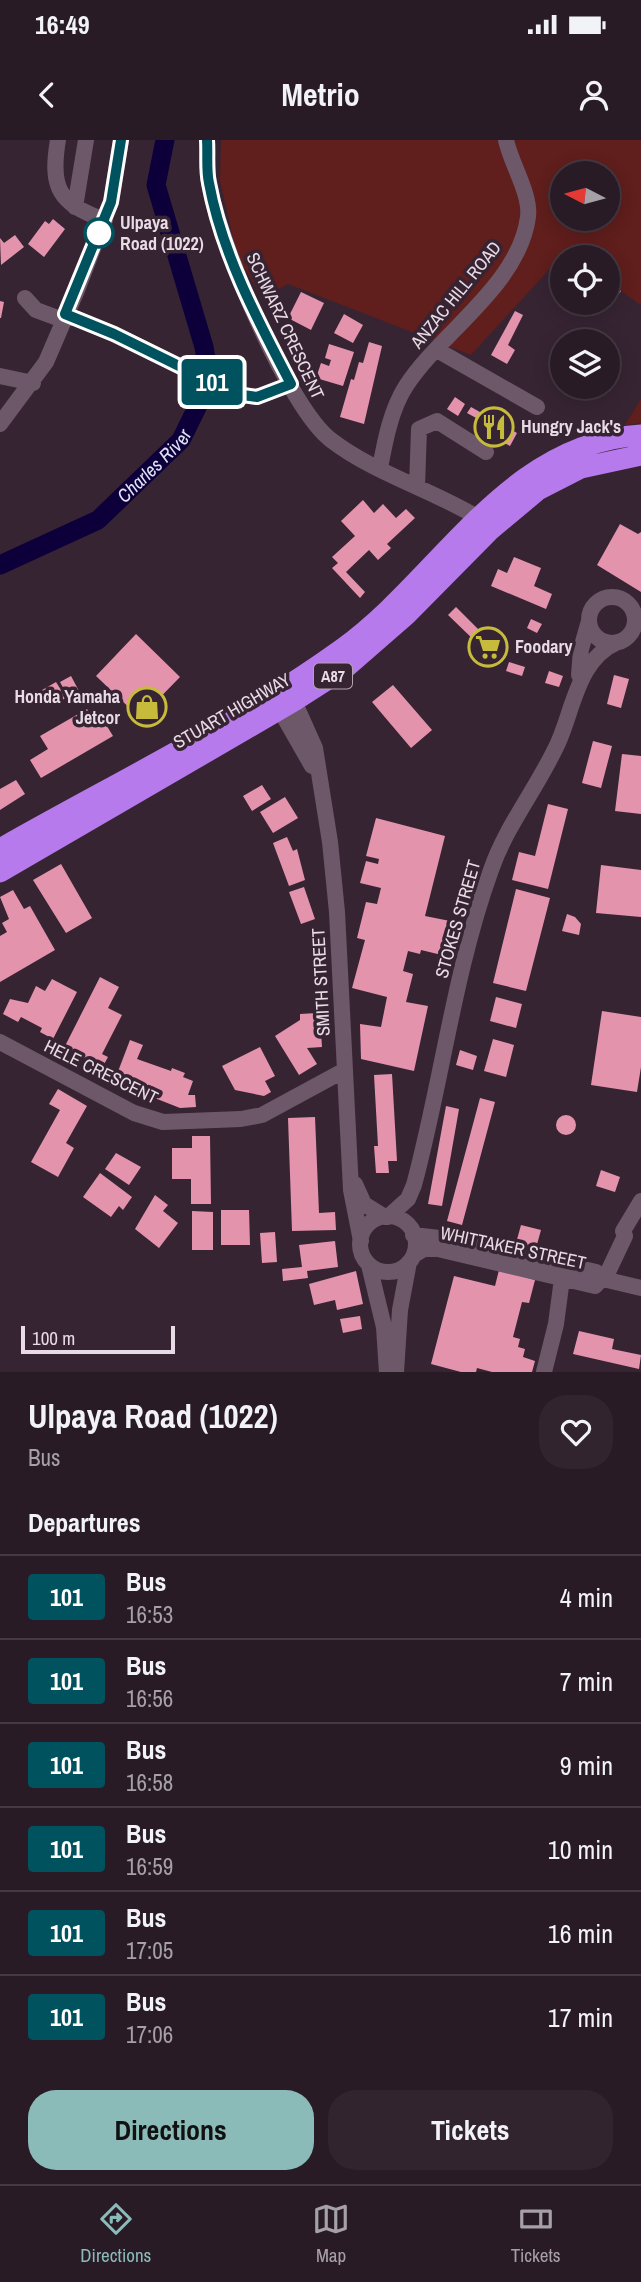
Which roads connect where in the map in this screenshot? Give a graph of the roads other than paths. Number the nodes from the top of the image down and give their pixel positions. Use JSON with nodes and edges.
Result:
{"nodes":[{"id":1,"x":58,"y":140,"type":"edge"},
{"id":2,"x":86,"y":140,"type":"edge"},
{"id":3,"x":121,"y":140,"type":"edge"},
{"id":4,"x":207,"y":140,"type":"edge"},
{"id":5,"x":506,"y":140,"type":"edge"},
{"id":6,"x":75,"y":207,"type":"junction"},
{"id":7,"x":105,"y":220,"type":"junction"},
{"id":8,"x":25,"y":298,"type":"dead end"},
{"id":9,"x":64,"y":317,"type":"junction"},
{"id":10,"x":437,"y":350,"type":"junction"},
{"id":11,"x":0,"y":376,"type":"edge"},
{"id":12,"x":33,"y":383,"type":"junction"},
{"id":13,"x":291,"y":384,"type":"junction"},
{"id":14,"x":537,"y":407,"type":"dead end"},
{"id":15,"x":0,"y":424,"type":"edge"},
{"id":16,"x":641,"y":435,"type":"edge"},
{"id":17,"x":486,"y":452,"type":"dead end"},
{"id":18,"x":641,"y":456,"type":"edge"},
{"id":19,"x":380,"y":468,"type":"junction"},
{"id":20,"x":417,"y":487,"type":"junction"},
{"id":21,"x":483,"y":524,"type":"junction"},
{"id":22,"x":630,"y":605,"type":"junction"},
{"id":23,"x":641,"y":618,"type":"edge"},
{"id":24,"x":589,"y":621,"type":"junction"},
{"id":25,"x":641,"y":635,"type":"edge"},
{"id":26,"x":620,"y":641,"type":"junction"},
{"id":27,"x":575,"y":698,"type":"junction"},
{"id":28,"x":283,"y":699,"type":"junction"},
{"id":29,"x":0,"y":849,"type":"edge"},
{"id":30,"x":0,"y":872,"type":"edge"},
{"id":31,"x":0,"y":1042,"type":"edge"},
{"id":32,"x":345,"y":1070,"type":"junction"},
{"id":33,"x":351,"y":1161,"type":"junction"},
{"id":34,"x":419,"y":1166,"type":"junction"},
{"id":35,"x":641,"y":1201,"type":"edge"},
{"id":36,"x":386,"y":1217,"type":"junction"},
{"id":37,"x":413,"y":1233,"type":"junction"},
{"id":38,"x":360,"y":1241,"type":"junction"},
{"id":39,"x":411,"y":1258,"type":"junction"},
{"id":40,"x":369,"y":1265,"type":"junction"},
{"id":41,"x":568,"y":1273,"type":"junction"},
{"id":42,"x":599,"y":1275,"type":"junction"},
{"id":43,"x":641,"y":1288,"type":"edge"},
{"id":44,"x":387,"y":1372,"type":"edge"},
{"id":45,"x":396,"y":1372,"type":"edge"},
{"id":46,"x":544,"y":1372,"type":"edge"}],
"edges":[{"from":1,"to":6,"type":"street"},
{"from":2,"to":6,"type":"street"},
{"from":3,"to":7,"type":"street"},
{"from":4,"to":13,"type":"street","name":"SCHWARZ CRESCENT"},
{"from":5,"to":10,"type":"street","name":"ANZAC HILL ROAD"},
{"from":6,"to":7,"type":"street"},
{"from":7,"to":9,"type":"street"},
{"from":8,"to":9,"type":"street"},
{"from":9,"to":12,"type":"street"},
{"from":9,"to":13,"type":"street"},
{"from":10,"to":14,"type":"street"},
{"from":10,"to":19,"type":"street","name":"ANZAC HILL ROAD"},
{"from":11,"to":12,"type":"street"},
{"from":12,"to":15,"type":"street"},
{"from":13,"to":19,"type":"street","name":"SCHWARZ CRESCENT"},
{"from":16,"to":21,"type":"highway","name":"STUART HIGHWAY","number":"A87"},
{"from":17,"to":20,"type":"street"},
{"from":18,"to":21,"type":"highway","name":"STUART HIGHWAY","number":"A87"},
{"from":19,"to":20,"type":"street","name":"SCHWARZ CRESCENT"},
{"from":20,"to":21,"type":"street","name":"SCHWARZ CRESCENT"},
{"from":21,"to":28,"type":"highway","name":"STUART HIGHWAY","number":"A87"},
{"from":22,"to":23,"type":"street"},
{"from":22,"to":24,"type":"street"},
{"from":22,"to":26,"type":"street"},
{"from":24,"to":26,"type":"street"},
{"from":24,"to":27,"type":"street"},
{"from":25,"to":26,"type":"street"},
{"from":26,"to":27,"type":"street"},
{"from":27,"to":34,"type":"street","name":"STOKES STREET"},
{"from":28,"to":29,"type":"highway","name":"STUART HIGHWAY","number":"A87"},
{"from":28,"to":30,"type":"highway","name":"STUART HIGHWAY","number":"A87"},
{"from":28,"to":32,"type":"street","name":"SMITH STREET"},
{"from":31,"to":32,"type":"street","name":"HELE CRESCENT"},
{"from":32,"to":33,"type":"street","name":"SMITH STREET"},
{"from":33,"to":36,"type":"street","name":"SMITH STREET"},
{"from":33,"to":38,"type":"street","name":"SMITH STREET"},
{"from":34,"to":36,"type":"street","name":"STOKES STREET"},
{"from":34,"to":37,"type":"street","name":"STOKES STREET"},
{"from":35,"to":42,"type":"street","name":"WHITTAKER STREET"},
{"from":36,"to":37,"type":"street"},
{"from":36,"to":38,"type":"street"},
{"from":37,"to":39,"type":"street"},
{"from":37,"to":41,"type":"street","name":"WHITTAKER STREET"},
{"from":38,"to":40,"type":"street"},
{"from":39,"to":40,"type":"street"},
{"from":39,"to":41,"type":"street","name":"WHITTAKER STREET"},
{"from":39,"to":45,"type":"street"},
{"from":40,"to":44,"type":"street"},
{"from":41,"to":42,"type":"street","name":"WHITTAKER STREET"},
{"from":41,"to":46,"type":"street"},
{"from":42,"to":43,"type":"street","name":"WHITTAKER STREET"}]}
